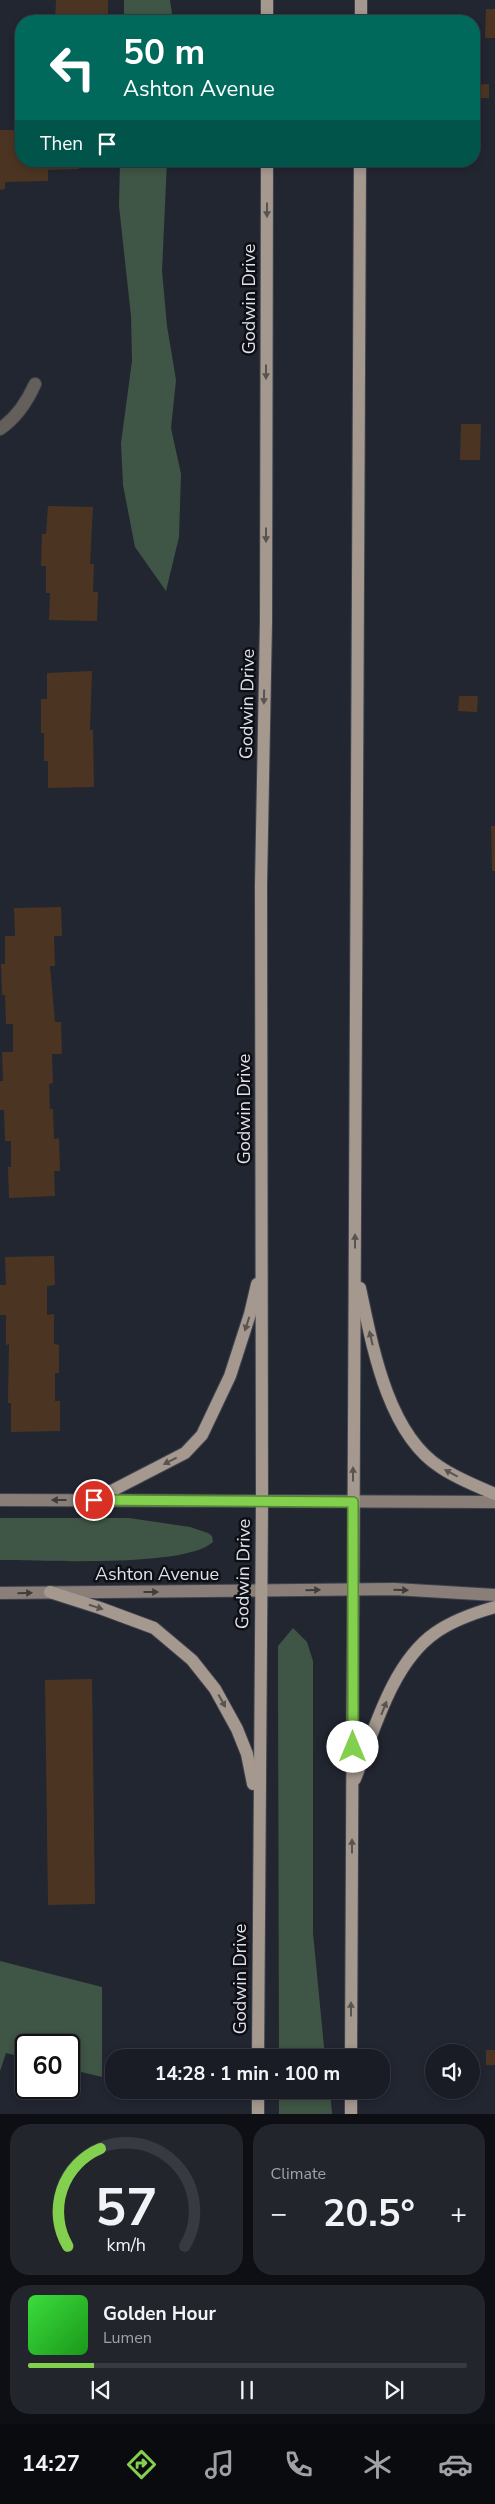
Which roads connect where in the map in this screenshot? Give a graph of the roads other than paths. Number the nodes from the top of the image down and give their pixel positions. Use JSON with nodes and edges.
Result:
{"nodes":[{"id":1,"x":267,"y":0,"type":"edge"},
{"id":2,"x":361,"y":0,"type":"edge"},
{"id":3,"x":267,"y":15,"type":"edge"},
{"id":4,"x":361,"y":15,"type":"edge"},
{"id":5,"x":267,"y":167,"type":"edge"},
{"id":6,"x":360,"y":167,"type":"edge"},
{"id":7,"x":35,"y":384,"type":"dead end"},
{"id":8,"x":0,"y":429,"type":"edge"},
{"id":9,"x":262,"y":1259,"type":"junction"},
{"id":10,"x":354,"y":1264,"type":"junction"},
{"id":11,"x":495,"y":1494,"type":"edge"},
{"id":12,"x":0,"y":1500,"type":"edge"},
{"id":13,"x":94,"y":1500,"type":"junction"},
{"id":14,"x":262,"y":1501,"type":"junction"},
{"id":15,"x":353,"y":1502,"type":"junction"},
{"id":16,"x":495,"y":1502,"type":"edge"},
{"id":17,"x":353,"y":1590,"type":"junction"},
{"id":18,"x":260,"y":1591,"type":"junction"},
{"id":19,"x":50,"y":1592,"type":"junction"},
{"id":20,"x":0,"y":1593,"type":"edge"},
{"id":21,"x":495,"y":1595,"type":"edge"},
{"id":22,"x":495,"y":1607,"type":"edge"},
{"id":23,"x":353,"y":1786,"type":"junction"},
{"id":24,"x":258,"y":1808,"type":"junction"},
{"id":25,"x":258,"y":2049,"type":"edge"},
{"id":26,"x":351,"y":2049,"type":"edge"},
{"id":27,"x":258,"y":2099,"type":"edge"},
{"id":28,"x":351,"y":2099,"type":"edge"},
{"id":29,"x":258,"y":2114,"type":"edge"},
{"id":30,"x":351,"y":2114,"type":"edge"}],
"edges":[{"from":1,"to":3,"type":"main road"},
{"from":2,"to":4,"type":"main road"},
{"from":5,"to":9,"type":"main road","name":"Godwin Drive","one_way":true},
{"from":10,"to":6,"type":"main road","one_way":true},
{"from":7,"to":8,"type":"street"},
{"from":9,"to":13,"type":"main road","one_way":true},
{"from":9,"to":14,"type":"main road","name":"Godwin Drive"},
{"from":11,"to":10,"type":"main road","one_way":true},
{"from":15,"to":10,"type":"main road","one_way":true},
{"from":13,"to":12,"type":"main road","one_way":true},
{"from":13,"to":14,"type":"main road"},
{"from":14,"to":15,"type":"main road"},
{"from":14,"to":18,"type":"main road","name":"Godwin Drive"},
{"from":15,"to":16,"type":"main road"},
{"from":15,"to":17,"type":"main road"},
{"from":18,"to":17,"type":"main road","name":"Ashton Avenue","one_way":true},
{"from":17,"to":21,"type":"main road","name":"Ashton Avenue","one_way":true},
{"from":17,"to":23,"type":"main road"},
{"from":19,"to":18,"type":"main road","name":"Ashton Avenue","one_way":true},
{"from":18,"to":24,"type":"main road","name":"Godwin Drive"},
{"from":20,"to":19,"type":"main road","name":"Ashton Avenue","one_way":true},
{"from":19,"to":24,"type":"main road","one_way":true},
{"from":23,"to":22,"type":"main road","one_way":true},
{"from":26,"to":23,"type":"main road","one_way":true},
{"from":24,"to":25,"type":"main road","name":"Godwin Drive"},
{"from":27,"to":29,"type":"main road"},
{"from":28,"to":30,"type":"main road"}]}
